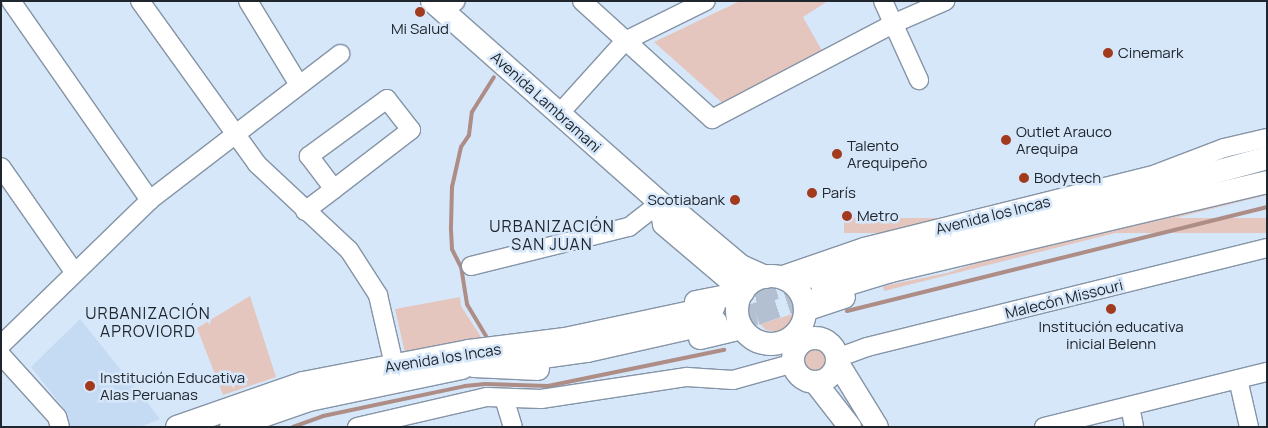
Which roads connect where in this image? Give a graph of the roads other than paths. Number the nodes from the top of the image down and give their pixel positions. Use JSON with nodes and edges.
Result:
{"nodes":[{"id":1,"x":11,"y":1,"type":"edge"},
{"id":2,"x":140,"y":1,"type":"edge"},
{"id":3,"x":248,"y":1,"type":"edge"},
{"id":4,"x":582,"y":1,"type":"edge"},
{"id":5,"x":706,"y":1,"type":"edge"},
{"id":6,"x":883,"y":1,"type":"edge"},
{"id":7,"x":945,"y":1,"type":"edge"},
{"id":8,"x":444,"y":4,"type":"edge"},
{"id":9,"x":895,"y":23,"type":"junction"},
{"id":10,"x":625,"y":41,"type":"junction"},
{"id":11,"x":340,"y":54,"type":"dead end"},
{"id":12,"x":919,"y":80,"type":"dead end"},
{"id":13,"x":299,"y":85,"type":"junction"},
{"id":14,"x":559,"y":114,"type":"junction"},
{"id":15,"x":237,"y":134,"type":"junction"},
{"id":16,"x":1267,"y":138,"type":"edge"},
{"id":17,"x":1267,"y":158,"type":"edge"},
{"id":18,"x":1,"y":168,"type":"edge"},
{"id":19,"x":1156,"y":174,"type":"junction"},
{"id":20,"x":1198,"y":175,"type":"junction"},
{"id":21,"x":1267,"y":182,"type":"edge"},
{"id":22,"x":334,"y":189,"type":"junction"},
{"id":23,"x":150,"y":200,"type":"junction"},
{"id":24,"x":660,"y":203,"type":"junction"},
{"id":25,"x":304,"y":211,"type":"junction"},
{"id":26,"x":1024,"y":238,"type":"junction"},
{"id":27,"x":1267,"y":248,"type":"edge"},
{"id":28,"x":471,"y":266,"type":"dead end"},
{"id":29,"x":75,"y":273,"type":"junction"},
{"id":30,"x":721,"y":276,"type":"junction"},
{"id":31,"x":772,"y":277,"type":"junction"},
{"id":32,"x":742,"y":292,"type":"junction"},
{"id":33,"x":715,"y":309,"type":"junction"},
{"id":34,"x":805,"y":311,"type":"junction"},
{"id":35,"x":742,"y":328,"type":"junction"},
{"id":36,"x":776,"y":344,"type":"junction"},
{"id":37,"x":1,"y":345,"type":"edge"},
{"id":38,"x":834,"y":353,"type":"junction"},
{"id":39,"x":1,"y":355,"type":"edge"},
{"id":40,"x":472,"y":359,"type":"junction"},
{"id":41,"x":794,"y":365,"type":"junction"},
{"id":42,"x":1267,"y":372,"type":"edge"},
{"id":43,"x":396,"y":373,"type":"junction"},
{"id":44,"x":1238,"y":379,"type":"junction"},
{"id":45,"x":815,"y":382,"type":"junction"},
{"id":46,"x":504,"y":398,"type":"junction"},
{"id":47,"x":1130,"y":406,"type":"junction"},
{"id":48,"x":223,"y":422,"type":"edge"},
{"id":49,"x":60,"y":427,"type":"edge"},
{"id":50,"x":177,"y":427,"type":"edge"},
{"id":51,"x":357,"y":427,"type":"edge"},
{"id":52,"x":512,"y":427,"type":"edge"},
{"id":53,"x":850,"y":427,"type":"edge"},
{"id":54,"x":877,"y":427,"type":"edge"},
{"id":55,"x":1044,"y":427,"type":"edge"},
{"id":56,"x":1134,"y":427,"type":"edge"},
{"id":57,"x":1249,"y":427,"type":"edge"}],
"edges":[{"from":1,"to":23,"type":"street"},
{"from":2,"to":15,"type":"street"},
{"from":3,"to":13,"type":"street"},
{"from":4,"to":10,"type":"street"},
{"from":5,"to":10,"type":"street"},
{"from":6,"to":9,"type":"street"},
{"from":7,"to":9,"type":"street"},
{"from":8,"to":14,"type":"main road","name":"Avenida Lambramani"},
{"from":9,"to":10,"type":"street"},
{"from":9,"to":12,"type":"street"},
{"from":10,"to":14,"type":"street"},
{"from":11,"to":13,"type":"street"},
{"from":13,"to":15,"type":"street"},
{"from":14,"to":24,"type":"main road","name":"Avenida Lambramani"},
{"from":15,"to":23,"type":"street"},
{"from":15,"to":25,"type":"street"},
{"from":16,"to":19,"type":"street","name":"Avenida los Incas"},
{"from":17,"to":20,"type":"main road","name":"Avenida los Incas"},
{"from":18,"to":29,"type":"street"},
{"from":19,"to":20,"type":"main road"},
{"from":19,"to":31,"type":"street","name":"Avenida los Incas"},
{"from":20,"to":26,"type":"main road","name":"Avenida los Incas"},
{"from":21,"to":26,"type":"main road","name":"Avenida los Incas"},
{"from":22,"to":22,"type":"street"},
{"from":22,"to":25,"type":"street"},
{"from":23,"to":29,"type":"street"},
{"from":24,"to":28,"type":"street"},
{"from":24,"to":30,"type":"main road"},
{"from":24,"to":31,"type":"main road","name":"Avenida Lambramani"},
{"from":25,"to":43,"type":"street"},
{"from":26,"to":34,"type":"main road"},
{"from":27,"to":38,"type":"street","name":"Malecón Missouri"},
{"from":29,"to":37,"type":"street"},
{"from":30,"to":32,"type":"main road"},
{"from":30,"to":33,"type":"main road"},
{"from":31,"to":32,"type":"main road"},
{"from":31,"to":34,"type":"main road"},
{"from":32,"to":33,"type":"main road","name":"Avenida los Incas"},
{"from":32,"to":35,"type":"main road"},
{"from":33,"to":40,"type":"main road","name":"Avenida los Incas"},
{"from":34,"to":36,"type":"main road"},
{"from":34,"to":38,"type":"main road"},
{"from":35,"to":36,"type":"main road"},
{"from":35,"to":40,"type":"main road"},
{"from":36,"to":41,"type":"main road"},
{"from":38,"to":41,"type":"main road"},
{"from":38,"to":45,"type":"main road"},
{"from":38,"to":54,"type":"main road"},
{"from":39,"to":49,"type":"street"},
{"from":40,"to":43,"type":"main road","name":"Avenida los Incas"},
{"from":41,"to":45,"type":"main road"},
{"from":41,"to":46,"type":"street"},
{"from":42,"to":44,"type":"street"},
{"from":43,"to":48,"type":"main road","name":"Avenida los Incas"},
{"from":44,"to":47,"type":"street"},
{"from":44,"to":57,"type":"street"},
{"from":45,"to":53,"type":"main road"},
{"from":46,"to":51,"type":"street"},
{"from":46,"to":52,"type":"street"},
{"from":47,"to":55,"type":"street"},
{"from":47,"to":56,"type":"street"},
{"from":48,"to":50,"type":"main road","name":"Avenida los Incas"}]}
